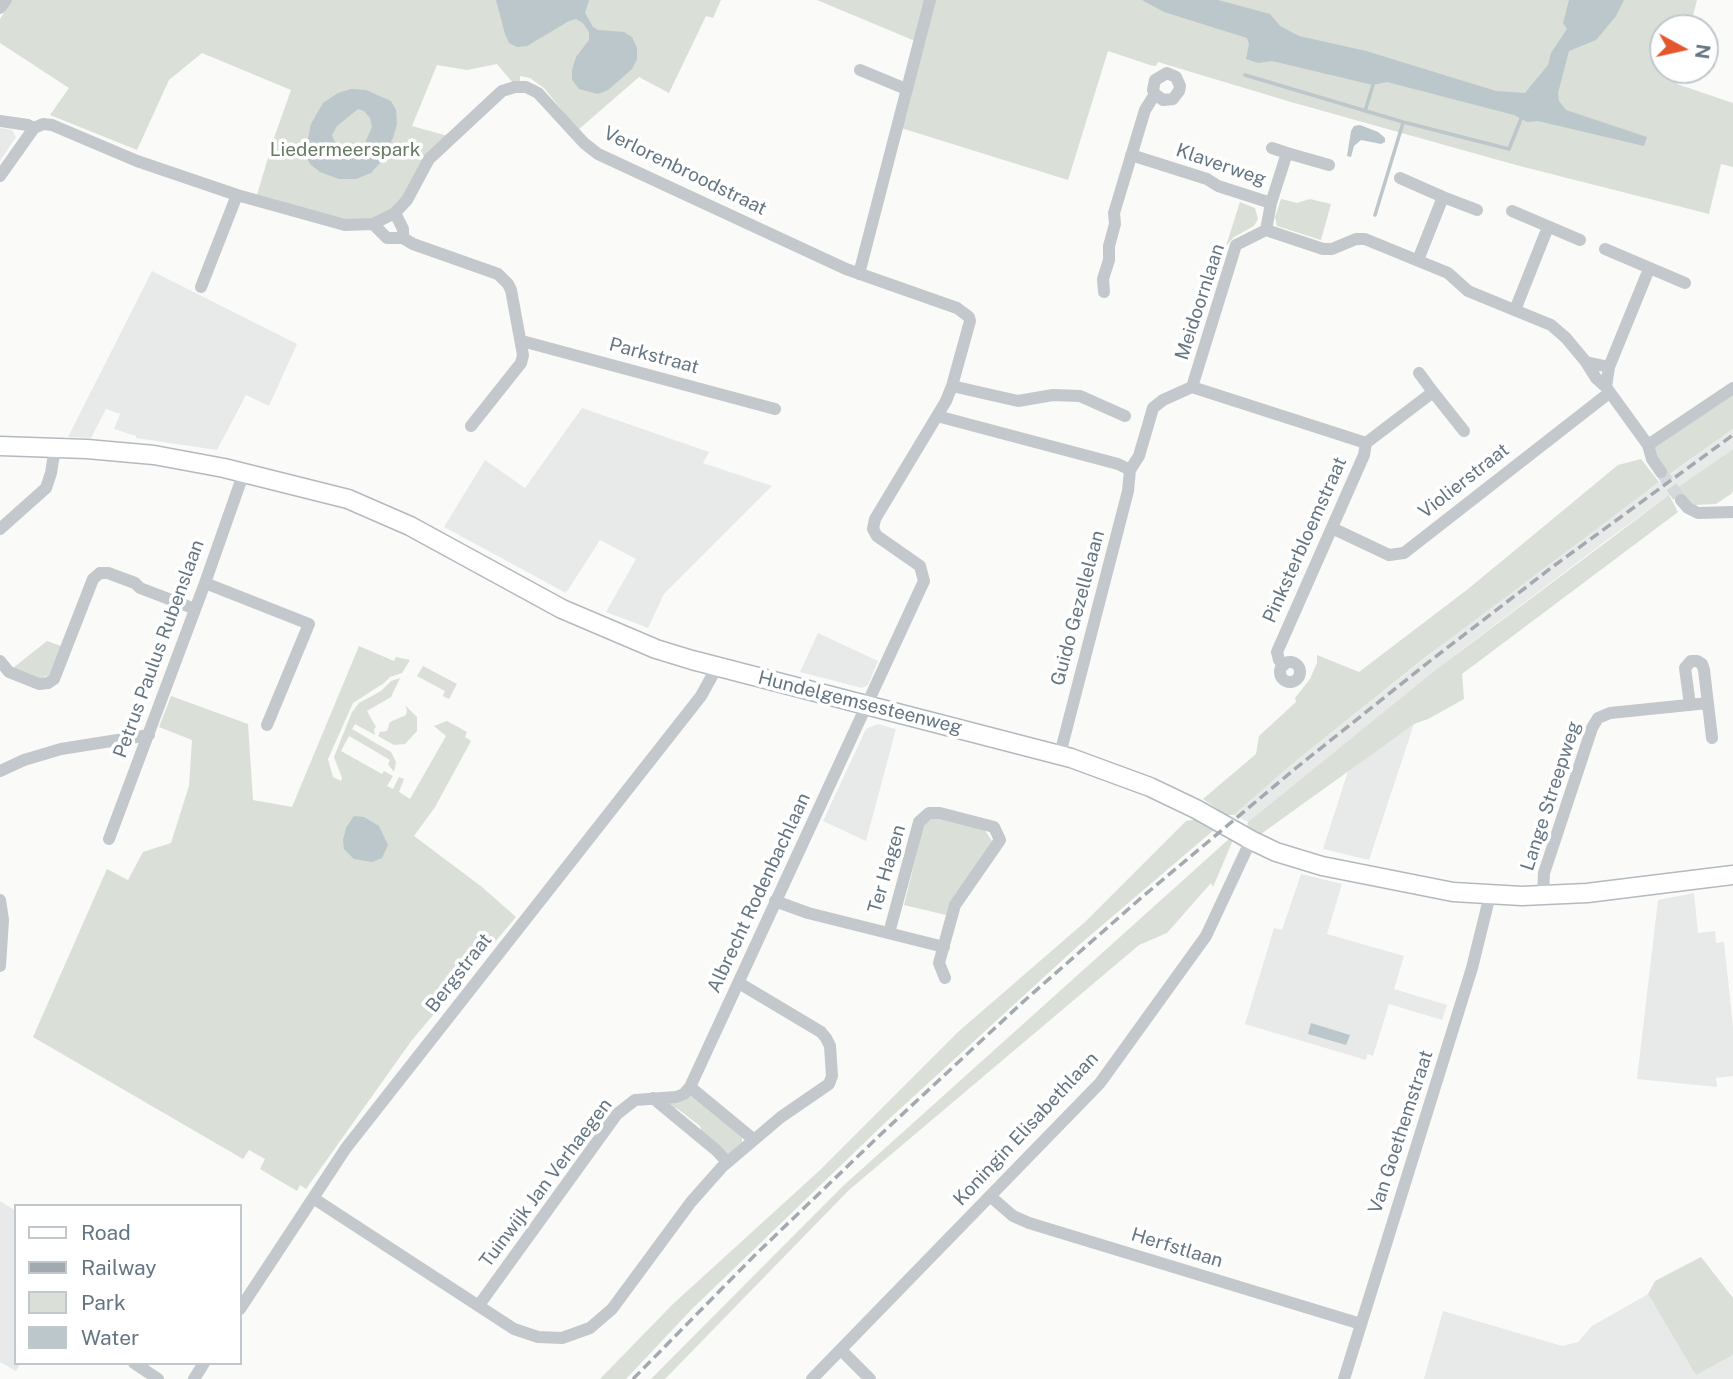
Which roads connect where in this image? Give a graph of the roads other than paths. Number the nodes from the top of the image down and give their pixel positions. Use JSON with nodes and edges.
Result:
{"nodes":[{"id":1,"x":6,"y":0,"type":"edge"},
{"id":2,"x":930,"y":0,"type":"edge"},
{"id":3,"x":0,"y":8,"type":"edge"},
{"id":4,"x":860,"y":70,"type":"dead end"},
{"id":5,"x":906,"y":89,"type":"junction"},
{"id":6,"x":1155,"y":94,"type":"dead end"},
{"id":7,"x":0,"y":121,"type":"edge"},
{"id":8,"x":34,"y":128,"type":"junction"},
{"id":9,"x":1272,"y":148,"type":"dead end"},
{"id":10,"x":1287,"y":153,"type":"junction"},
{"id":11,"x":1131,"y":155,"type":"junction"},
{"id":12,"x":1329,"y":165,"type":"dead end"},
{"id":13,"x":0,"y":176,"type":"edge"},
{"id":14,"x":1400,"y":178,"type":"dead end"},
{"id":15,"x":237,"y":195,"type":"junction"},
{"id":16,"x":1443,"y":197,"type":"junction"},
{"id":17,"x":1271,"y":203,"type":"junction"},
{"id":18,"x":1477,"y":210,"type":"dead end"},
{"id":19,"x":1513,"y":211,"type":"dead end"},
{"id":20,"x":395,"y":213,"type":"junction"},
{"id":21,"x":373,"y":224,"type":"junction"},
{"id":22,"x":1548,"y":227,"type":"junction"},
{"id":23,"x":1266,"y":230,"type":"junction"},
{"id":24,"x":403,"y":238,"type":"junction"},
{"id":25,"x":1580,"y":240,"type":"dead end"},
{"id":26,"x":1605,"y":249,"type":"dead end"},
{"id":27,"x":1418,"y":260,"type":"junction"},
{"id":28,"x":1649,"y":269,"type":"junction"},
{"id":29,"x":859,"y":274,"type":"junction"},
{"id":30,"x":1685,"y":283,"type":"dead end"},
{"id":31,"x":201,"y":287,"type":"dead end"},
{"id":32,"x":1104,"y":292,"type":"dead end"},
{"id":33,"x":1515,"y":310,"type":"junction"},
{"id":34,"x":522,"y":341,"type":"junction"},
{"id":35,"x":1586,"y":362,"type":"junction"},
{"id":36,"x":1609,"y":367,"type":"junction"},
{"id":37,"x":1419,"y":373,"type":"dead end"},
{"id":38,"x":953,"y":386,"type":"junction"},
{"id":39,"x":1192,"y":387,"type":"junction"},
{"id":40,"x":1733,"y":388,"type":"edge"},
{"id":41,"x":1608,"y":390,"type":"junction"},
{"id":42,"x":1433,"y":392,"type":"junction"},
{"id":43,"x":775,"y":409,"type":"dead end"},
{"id":44,"x":937,"y":416,"type":"junction"},
{"id":45,"x":1125,"y":416,"type":"dead end"},
{"id":46,"x":471,"y":426,"type":"dead end"},
{"id":47,"x":1464,"y":431,"type":"dead end"},
{"id":48,"x":1366,"y":443,"type":"junction"},
{"id":49,"x":1648,"y":444,"type":"junction"},
{"id":50,"x":0,"y":446,"type":"edge"},
{"id":51,"x":55,"y":448,"type":"junction"},
{"id":52,"x":1130,"y":470,"type":"junction"},
{"id":53,"x":244,"y":472,"type":"junction"},
{"id":54,"x":1661,"y":472,"type":"tunnel mouth"},
{"id":55,"x":1681,"y":500,"type":"tunnel mouth"},
{"id":56,"x":1733,"y":512,"type":"edge"},
{"id":57,"x":1332,"y":528,"type":"junction"},
{"id":58,"x":0,"y":529,"type":"edge"},
{"id":59,"x":205,"y":583,"type":"junction"},
{"id":60,"x":195,"y":609,"type":"junction"},
{"id":61,"x":0,"y":661,"type":"edge"},
{"id":62,"x":1284,"y":665,"type":"dead end"},
{"id":63,"x":717,"y":667,"type":"junction"},
{"id":64,"x":1708,"y":703,"type":"junction"},
{"id":65,"x":1690,"y":705,"type":"junction"},
{"id":66,"x":867,"y":706,"type":"junction"},
{"id":67,"x":267,"y":725,"type":"dead end"},
{"id":68,"x":149,"y":735,"type":"junction"},
{"id":69,"x":1712,"y":738,"type":"dead end"},
{"id":70,"x":1060,"y":754,"type":"junction"},
{"id":71,"x":0,"y":771,"type":"edge"},
{"id":72,"x":109,"y":839,"type":"dead end"},
{"id":73,"x":1251,"y":840,"type":"junction"},
{"id":74,"x":1733,"y":876,"type":"edge"},
{"id":75,"x":1490,"y":895,"type":"junction"},
{"id":76,"x":1543,"y":896,"type":"junction"},
{"id":77,"x":0,"y":900,"type":"edge"},
{"id":78,"x":775,"y":901,"type":"junction"},
{"id":79,"x":889,"y":933,"type":"junction"},
{"id":80,"x":944,"y":947,"type":"junction"},
{"id":81,"x":0,"y":966,"type":"edge"},
{"id":82,"x":945,"y":978,"type":"dead end"},
{"id":83,"x":739,"y":983,"type":"junction"},
{"id":84,"x":687,"y":1091,"type":"junction"},
{"id":85,"x":653,"y":1098,"type":"junction"},
{"id":86,"x":753,"y":1139,"type":"junction"},
{"id":87,"x":727,"y":1163,"type":"junction"},
{"id":88,"x":990,"y":1196,"type":"junction"},
{"id":89,"x":313,"y":1198,"type":"junction"},
{"id":90,"x":479,"y":1305,"type":"junction"},
{"id":91,"x":242,"y":1306,"type":"edge"},
{"id":92,"x":1361,"y":1324,"type":"junction"},
{"id":93,"x":841,"y":1350,"type":"junction"},
{"id":94,"x":137,"y":1365,"type":"edge"},
{"id":95,"x":158,"y":1379,"type":"edge"},
{"id":96,"x":813,"y":1379,"type":"edge"},
{"id":97,"x":870,"y":1379,"type":"edge"},
{"id":98,"x":1344,"y":1379,"type":"edge"}],
"edges":[{"from":1,"to":3,"type":"street"},
{"from":2,"to":5,"type":"street"},
{"from":4,"to":5,"type":"street"},
{"from":5,"to":29,"type":"street"},
{"from":6,"to":11,"type":"street"},
{"from":7,"to":8,"type":"street","name":"Verlorenbroodstraat"},
{"from":8,"to":13,"type":"street"},
{"from":8,"to":15,"type":"street","name":"Verlorenbroodstraat"},
{"from":9,"to":10,"type":"street"},
{"from":10,"to":12,"type":"street"},
{"from":10,"to":17,"type":"street"},
{"from":11,"to":17,"type":"street","name":"Klaverweg"},
{"from":11,"to":32,"type":"street"},
{"from":14,"to":16,"type":"street"},
{"from":15,"to":21,"type":"street","name":"Verlorenbroodstraat"},
{"from":15,"to":31,"type":"street"},
{"from":16,"to":18,"type":"street"},
{"from":16,"to":27,"type":"street"},
{"from":17,"to":23,"type":"street","name":"Klaverweg"},
{"from":19,"to":22,"type":"street"},
{"from":20,"to":21,"type":"street","name":"Verlorenbroodstraat"},
{"from":20,"to":24,"type":"street"},
{"from":20,"to":29,"type":"street","name":"Verlorenbroodstraat"},
{"from":21,"to":24,"type":"street"},
{"from":22,"to":25,"type":"street"},
{"from":22,"to":33,"type":"street"},
{"from":23,"to":27,"type":"street"},
{"from":23,"to":39,"type":"street","name":"Meidoornlaan"},
{"from":24,"to":34,"type":"street"},
{"from":26,"to":28,"type":"street"},
{"from":27,"to":33,"type":"street"},
{"from":28,"to":30,"type":"street"},
{"from":28,"to":36,"type":"street"},
{"from":29,"to":38,"type":"street","name":"Verlorenbroodstraat"},
{"from":33,"to":35,"type":"street"},
{"from":34,"to":43,"type":"street","name":"Parkstraat"},
{"from":34,"to":46,"type":"street"},
{"from":35,"to":36,"type":"street"},
{"from":35,"to":41,"type":"street"},
{"from":36,"to":41,"type":"street"},
{"from":37,"to":42,"type":"street"},
{"from":38,"to":44,"type":"street","name":"Verlorenbroodstraat"},
{"from":38,"to":45,"type":"street"},
{"from":39,"to":48,"type":"street","name":"Pinksterbloemstraat"},
{"from":39,"to":52,"type":"street","name":"Guido Gezellelaan"},
{"from":40,"to":49,"type":"street"},
{"from":41,"to":49,"type":"street"},
{"from":41,"to":57,"type":"street","name":"Violierstraat"},
{"from":42,"to":47,"type":"street"},
{"from":42,"to":48,"type":"street"},
{"from":44,"to":52,"type":"street"},
{"from":44,"to":66,"type":"street","name":"Verlorenbroodstraat"},
{"from":48,"to":57,"type":"street","name":"Pinksterbloemstraat"},
{"from":49,"to":54,"type":"street"},
{"from":50,"to":51,"type":"main road","name":"Hundelgemsesteenweg"},
{"from":51,"to":53,"type":"main road","name":"Hundelgemsesteenweg"},
{"from":51,"to":58,"type":"street"},
{"from":52,"to":70,"type":"street","name":"Guido Gezellelaan"},
{"from":53,"to":59,"type":"street","name":"Petrus Paulus Rubenslaan"},
{"from":53,"to":63,"type":"main road","name":"Hundelgemsesteenweg"},
{"from":55,"to":56,"type":"street"},
{"from":57,"to":62,"type":"street","name":"Pinksterbloemstraat"},
{"from":59,"to":60,"type":"street","name":"Petrus Paulus Rubenslaan"},
{"from":59,"to":67,"type":"street"},
{"from":60,"to":61,"type":"street"},
{"from":60,"to":68,"type":"street","name":"Petrus Paulus Rubenslaan"},
{"from":63,"to":66,"type":"main road","name":"Hundelgemsesteenweg"},
{"from":63,"to":89,"type":"street","name":"Bergstraat"},
{"from":64,"to":65,"type":"street","name":"Lange Streepweg"},
{"from":64,"to":65,"type":"street"},
{"from":64,"to":69,"type":"street"},
{"from":65,"to":76,"type":"street","name":"Lange Streepweg"},
{"from":66,"to":70,"type":"main road","name":"Hundelgemsesteenweg"},
{"from":66,"to":78,"type":"street","name":"Albrecht Rodenbachlaan"},
{"from":68,"to":71,"type":"street"},
{"from":68,"to":72,"type":"street","name":"Petrus Paulus Rubenslaan"},
{"from":70,"to":73,"type":"main road","name":"Hundelgemsesteenweg"},
{"from":73,"to":75,"type":"main road","name":"Hundelgemsesteenweg"},
{"from":73,"to":88,"type":"street","name":"Koningin Elisabethlaan"},
{"from":74,"to":76,"type":"main road","name":"Hundelgemsesteenweg"},
{"from":75,"to":76,"type":"main road","name":"Hundelgemsesteenweg"},
{"from":75,"to":92,"type":"street","name":"Van Goethemstraat"},
{"from":77,"to":81,"type":"street"},
{"from":78,"to":79,"type":"street","name":"Ter Hagen"},
{"from":78,"to":83,"type":"street","name":"Albrecht Rodenbachlaan"},
{"from":79,"to":80,"type":"street","name":"Ter Hagen"},
{"from":79,"to":80,"type":"street","name":"Ter Hagen"},
{"from":80,"to":82,"type":"street","name":"Ter Hagen"},
{"from":83,"to":84,"type":"street","name":"Albrecht Rodenbachlaan"},
{"from":83,"to":86,"type":"street"},
{"from":84,"to":85,"type":"street","name":"Tuinwijk Jan Verhaegen"},
{"from":84,"to":86,"type":"street"},
{"from":85,"to":87,"type":"street"},
{"from":85,"to":90,"type":"street","name":"Tuinwijk Jan Verhaegen"},
{"from":86,"to":87,"type":"street"},
{"from":87,"to":90,"type":"street"},
{"from":88,"to":92,"type":"street","name":"Herfstlaan"},
{"from":88,"to":93,"type":"street","name":"Koningin Elisabethlaan"},
{"from":89,"to":90,"type":"street"},
{"from":89,"to":91,"type":"street","name":"Bergstraat"},
{"from":92,"to":98,"type":"street","name":"Van Goethemstraat"},
{"from":93,"to":96,"type":"street","name":"Koningin Elisabethlaan"},
{"from":93,"to":97,"type":"street"},
{"from":94,"to":95,"type":"street"}]}
